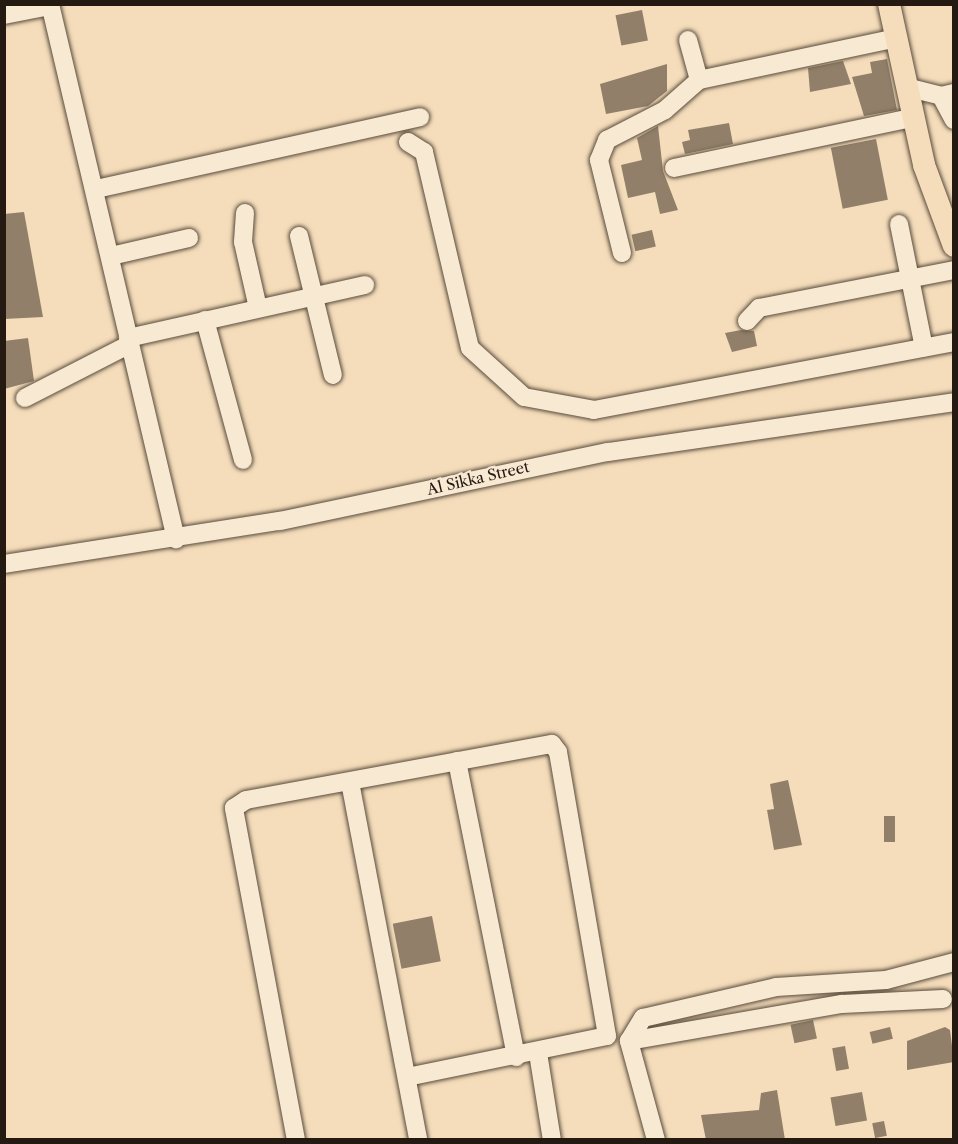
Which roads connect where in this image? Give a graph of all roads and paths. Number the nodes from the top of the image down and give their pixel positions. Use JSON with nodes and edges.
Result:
{"nodes":[{"id":1,"x":889,"y":4,"type":"edge"},
{"id":2,"x":50,"y":5,"type":"edge"},
{"id":3,"x":4,"y":15,"type":"edge"},
{"id":4,"x":896,"y":38,"type":"junction"},
{"id":5,"x":688,"y":40,"type":"dead end"},
{"id":6,"x":699,"y":80,"type":"junction"},
{"id":7,"x":906,"y":87,"type":"junction"},
{"id":8,"x":947,"y":94,"type":"edge"},
{"id":9,"x":420,"y":117,"type":"dead end"},
{"id":10,"x":912,"y":118,"type":"junction"},
{"id":11,"x":954,"y":120,"type":"edge"},
{"id":12,"x":408,"y":142,"type":"dead end"},
{"id":13,"x":674,"y":168,"type":"dead end"},
{"id":14,"x":96,"y":189,"type":"junction"},
{"id":15,"x":245,"y":213,"type":"dead end"},
{"id":16,"x":899,"y":224,"type":"dead end"},
{"id":17,"x":299,"y":236,"type":"dead end"},
{"id":18,"x":189,"y":237,"type":"dead end"},
{"id":19,"x":954,"y":246,"type":"edge"},
{"id":20,"x":622,"y":253,"type":"dead end"},
{"id":21,"x":111,"y":256,"type":"junction"},
{"id":22,"x":954,"y":270,"type":"edge"},
{"id":23,"x":910,"y":277,"type":"junction"},
{"id":24,"x":365,"y":285,"type":"dead end"},
{"id":25,"x":314,"y":296,"type":"junction"},
{"id":26,"x":258,"y":308,"type":"junction"},
{"id":27,"x":206,"y":320,"type":"junction"},
{"id":28,"x":747,"y":321,"type":"dead end"},
{"id":29,"x":129,"y":341,"type":"junction"},
{"id":30,"x":954,"y":342,"type":"edge"},
{"id":31,"x":924,"y":348,"type":"junction"},
{"id":32,"x":333,"y":375,"type":"dead end"},
{"id":33,"x":25,"y":398,"type":"dead end"},
{"id":34,"x":954,"y":402,"type":"edge"},
{"id":35,"x":243,"y":460,"type":"dead end"},
{"id":36,"x":176,"y":539,"type":"junction"},
{"id":37,"x":4,"y":564,"type":"edge"},
{"id":38,"x":457,"y":761,"type":"junction"},
{"id":39,"x":350,"y":782,"type":"junction"},
{"id":40,"x":954,"y":962,"type":"edge"},
{"id":41,"x":867,"y":981,"type":"junction"},
{"id":42,"x":757,"y":994,"type":"junction"},
{"id":43,"x":943,"y":999,"type":"dead end"},
{"id":44,"x":870,"y":1002,"type":"junction"},
{"id":45,"x":760,"y":1017,"type":"junction"},
{"id":46,"x":629,"y":1041,"type":"junction"},
{"id":47,"x":538,"y":1053,"type":"junction"},
{"id":48,"x":516,"y":1057,"type":"junction"},
{"id":49,"x":407,"y":1077,"type":"junction"},
{"id":50,"x":296,"y":1140,"type":"edge"},
{"id":51,"x":418,"y":1140,"type":"edge"},
{"id":52,"x":552,"y":1140,"type":"edge"},
{"id":53,"x":656,"y":1140,"type":"edge"}],
"edges":[{"from":1,"to":4,"type":"main road"},
{"from":2,"to":3,"type":"street"},
{"from":2,"to":14,"type":"street"},
{"from":4,"to":6,"type":"street"},
{"from":4,"to":7,"type":"main road"},
{"from":5,"to":6,"type":"street"},
{"from":6,"to":20,"type":"street"},
{"from":7,"to":8,"type":"street"},
{"from":7,"to":10,"type":"main road"},
{"from":8,"to":11,"type":"street"},
{"from":9,"to":14,"type":"street"},
{"from":10,"to":13,"type":"street"},
{"from":10,"to":19,"type":"main road"},
{"from":12,"to":31,"type":"street"},
{"from":14,"to":21,"type":"street"},
{"from":15,"to":26,"type":"street"},
{"from":16,"to":23,"type":"street"},
{"from":17,"to":25,"type":"street"},
{"from":18,"to":21,"type":"street"},
{"from":21,"to":29,"type":"street"},
{"from":22,"to":23,"type":"street"},
{"from":23,"to":28,"type":"street"},
{"from":23,"to":31,"type":"street"},
{"from":24,"to":25,"type":"street"},
{"from":25,"to":26,"type":"street"},
{"from":25,"to":32,"type":"street"},
{"from":26,"to":27,"type":"street"},
{"from":27,"to":29,"type":"street"},
{"from":27,"to":35,"type":"street"},
{"from":29,"to":33,"type":"street"},
{"from":29,"to":36,"type":"street"},
{"from":30,"to":31,"type":"street"},
{"from":34,"to":36,"type":"street","name":"Al Sikka Street"},
{"from":36,"to":37,"type":"street","name":"Al Sikka Street"},
{"from":38,"to":39,"type":"street"},
{"from":38,"to":47,"type":"street"},
{"from":38,"to":48,"type":"street"},
{"from":39,"to":49,"type":"street"},
{"from":39,"to":50,"type":"street"},
{"from":40,"to":41,"type":"street"},
{"from":41,"to":42,"type":"street"},
{"from":41,"to":44,"type":"street"},
{"from":42,"to":45,"type":"street"},
{"from":42,"to":46,"type":"street"},
{"from":43,"to":44,"type":"street"},
{"from":44,"to":45,"type":"street"},
{"from":45,"to":46,"type":"street"},
{"from":46,"to":53,"type":"street"},
{"from":47,"to":48,"type":"street"},
{"from":47,"to":52,"type":"street"},
{"from":48,"to":49,"type":"street"},
{"from":49,"to":51,"type":"street"}]}
